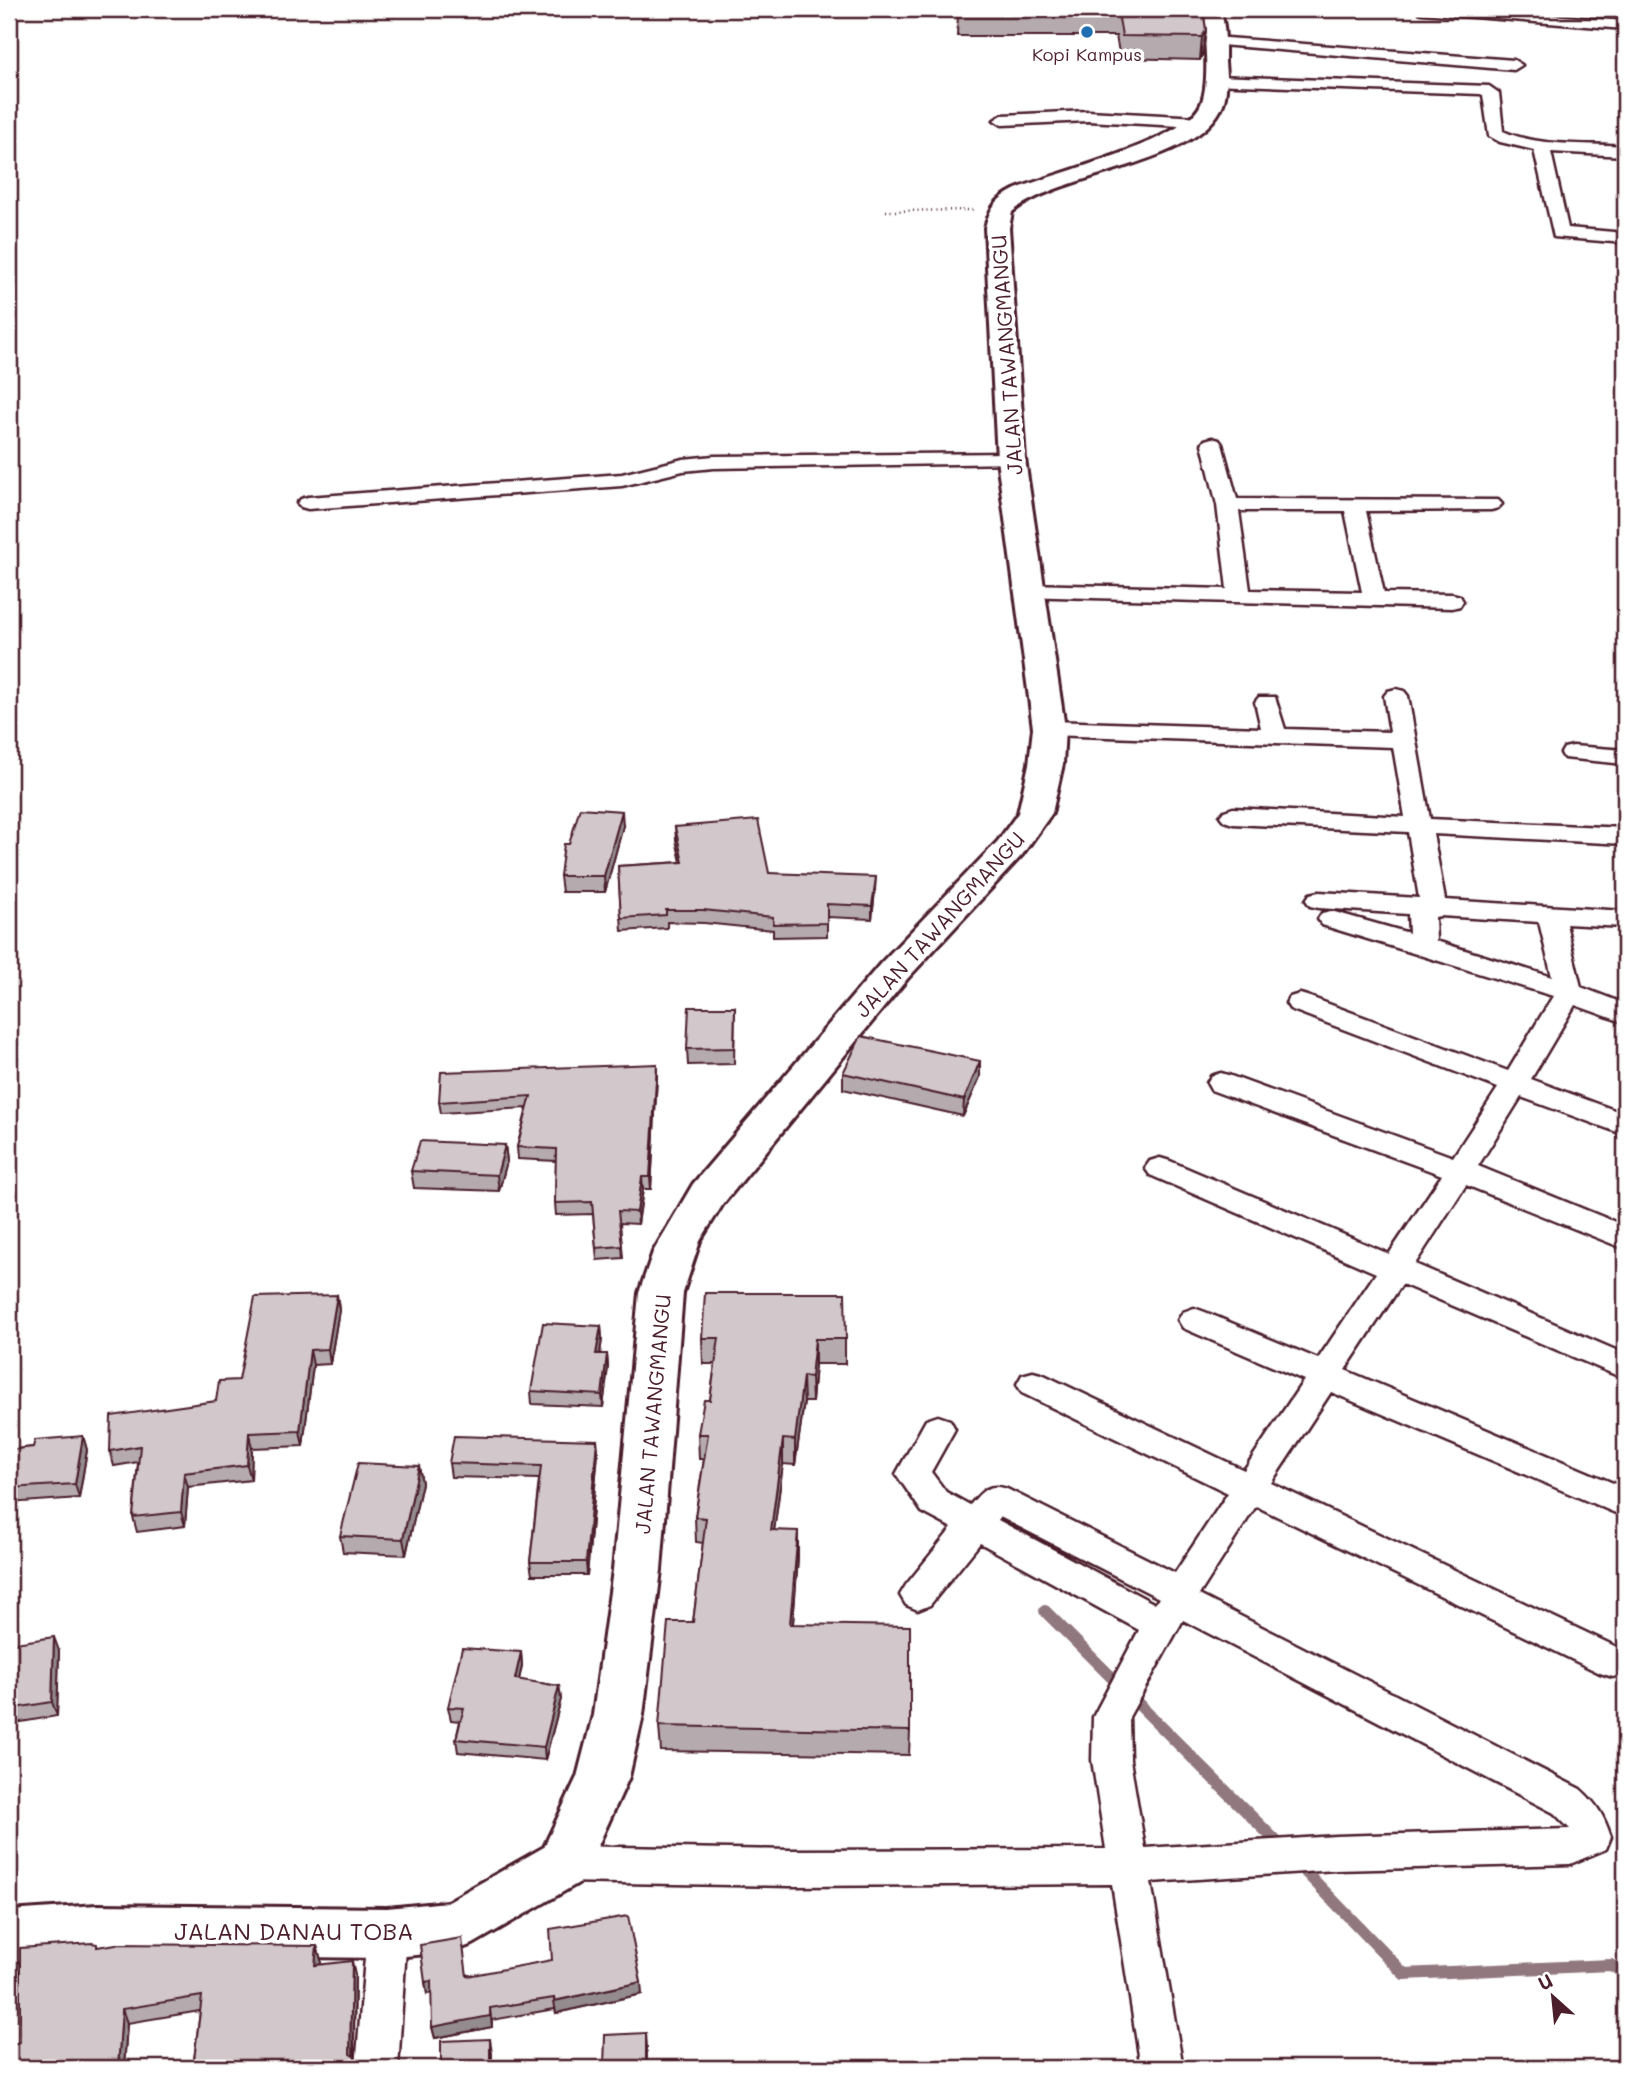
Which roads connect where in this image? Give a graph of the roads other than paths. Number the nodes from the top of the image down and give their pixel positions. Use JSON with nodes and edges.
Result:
{"nodes":[{"id":1,"x":1420,"y":9,"type":"edge"},
{"id":2,"x":1212,"y":25,"type":"edge"},
{"id":3,"x":1625,"y":25,"type":"edge"},
{"id":4,"x":1514,"y":65,"type":"dead end"},
{"id":5,"x":1215,"y":80,"type":"junction"},
{"id":6,"x":1002,"y":120,"type":"dead end"},
{"id":7,"x":1199,"y":122,"type":"junction"},
{"id":8,"x":1541,"y":144,"type":"junction"},
{"id":9,"x":1625,"y":151,"type":"edge"},
{"id":10,"x":1625,"y":238,"type":"edge"},
{"id":11,"x":1212,"y":444,"type":"dead end"},
{"id":12,"x":1011,"y":459,"type":"junction"},
{"id":13,"x":308,"y":503,"type":"dead end"},
{"id":14,"x":1228,"y":505,"type":"junction"},
{"id":15,"x":1354,"y":505,"type":"junction"},
{"id":16,"x":1491,"y":505,"type":"dead end"},
{"id":17,"x":1028,"y":591,"type":"junction"},
{"id":18,"x":1239,"y":594,"type":"junction"},
{"id":19,"x":1374,"y":598,"type":"junction"},
{"id":20,"x":1452,"y":601,"type":"dead end"},
{"id":21,"x":1396,"y":696,"type":"dead end"},
{"id":22,"x":1267,"y":702,"type":"dead end"},
{"id":23,"x":1049,"y":728,"type":"junction"},
{"id":24,"x":1275,"y":736,"type":"junction"},
{"id":25,"x":1403,"y":740,"type":"junction"},
{"id":26,"x":1573,"y":753,"type":"dead end"},
{"id":27,"x":1625,"y":757,"type":"edge"},
{"id":28,"x":1233,"y":816,"type":"dead end"},
{"id":29,"x":1418,"y":824,"type":"junction"},
{"id":30,"x":1625,"y":836,"type":"edge"},
{"id":31,"x":1427,"y":909,"type":"junction"},
{"id":32,"x":1551,"y":915,"type":"junction"},
{"id":33,"x":1625,"y":919,"type":"edge"},
{"id":34,"x":1423,"y":946,"type":"junction"},
{"id":35,"x":1569,"y":992,"type":"junction"},
{"id":36,"x":1300,"y":1003,"type":"dead end"},
{"id":37,"x":1625,"y":1014,"type":"edge"},
{"id":38,"x":1221,"y":1083,"type":"dead end"},
{"id":39,"x":1517,"y":1083,"type":"junction"},
{"id":40,"x":1625,"y":1125,"type":"edge"},
{"id":41,"x":1160,"y":1168,"type":"dead end"},
{"id":42,"x":1461,"y":1171,"type":"junction"},
{"id":43,"x":1625,"y":1238,"type":"edge"},
{"id":44,"x":1395,"y":1267,"type":"junction"},
{"id":45,"x":1194,"y":1320,"type":"dead end"},
{"id":46,"x":1625,"y":1367,"type":"edge"},
{"id":47,"x":1323,"y":1374,"type":"junction"},
{"id":48,"x":1033,"y":1384,"type":"dead end"},
{"id":49,"x":938,"y":1429,"type":"dead end"},
{"id":50,"x":1250,"y":1489,"type":"junction"},
{"id":51,"x":1625,"y":1503,"type":"edge"},
{"id":52,"x":975,"y":1524,"type":"junction"},
{"id":53,"x":918,"y":1595,"type":"dead end"},
{"id":54,"x":1173,"y":1605,"type":"junction"},
{"id":55,"x":1613,"y":1662,"type":"dead end"},
{"id":56,"x":563,"y":1864,"type":"junction"},
{"id":57,"x":1131,"y":1866,"type":"junction"},
{"id":58,"x":387,"y":1933,"type":"junction"},
{"id":59,"x":9,"y":1936,"type":"edge"},
{"id":60,"x":377,"y":2068,"type":"edge"},
{"id":61,"x":1162,"y":2068,"type":"edge"}],
"edges":[{"from":1,"to":3,"type":"street"},
{"from":2,"to":4,"type":"street"},
{"from":2,"to":5,"type":"main road"},
{"from":5,"to":7,"type":"main road"},
{"from":5,"to":8,"type":"street"},
{"from":6,"to":7,"type":"street"},
{"from":7,"to":12,"type":"main road","name":"JALAN TAWANGMANGU"},
{"from":8,"to":9,"type":"street"},
{"from":8,"to":10,"type":"street"},
{"from":11,"to":14,"type":"street"},
{"from":12,"to":13,"type":"street"},
{"from":12,"to":17,"type":"main road","name":"JALAN TAWANGMANGU"},
{"from":14,"to":15,"type":"street"},
{"from":14,"to":18,"type":"street"},
{"from":15,"to":16,"type":"street"},
{"from":15,"to":19,"type":"street"},
{"from":17,"to":18,"type":"street"},
{"from":17,"to":23,"type":"main road","name":"JALAN TAWANGMANGU"},
{"from":18,"to":19,"type":"street"},
{"from":19,"to":20,"type":"street"},
{"from":21,"to":25,"type":"street"},
{"from":22,"to":24,"type":"street"},
{"from":23,"to":24,"type":"street"},
{"from":23,"to":56,"type":"main road","name":"JALAN TAWANGMANGU"},
{"from":24,"to":25,"type":"street"},
{"from":25,"to":29,"type":"street"},
{"from":26,"to":27,"type":"street"},
{"from":28,"to":29,"type":"street"},
{"from":29,"to":30,"type":"street"},
{"from":29,"to":31,"type":"street"},
{"from":31,"to":32,"type":"street"},
{"from":31,"to":34,"type":"street"},
{"from":31,"to":34,"type":"street"},
{"from":32,"to":33,"type":"street"},
{"from":32,"to":35,"type":"street"},
{"from":34,"to":35,"type":"street"},
{"from":35,"to":37,"type":"street"},
{"from":35,"to":39,"type":"street"},
{"from":36,"to":39,"type":"street"},
{"from":38,"to":42,"type":"street"},
{"from":39,"to":40,"type":"street"},
{"from":39,"to":42,"type":"street"},
{"from":41,"to":44,"type":"street"},
{"from":42,"to":43,"type":"street"},
{"from":42,"to":44,"type":"street"},
{"from":44,"to":46,"type":"street"},
{"from":44,"to":47,"type":"street"},
{"from":45,"to":47,"type":"street"},
{"from":47,"to":50,"type":"street"},
{"from":47,"to":51,"type":"street"},
{"from":48,"to":50,"type":"street"},
{"from":49,"to":52,"type":"street"},
{"from":50,"to":54,"type":"street"},
{"from":50,"to":55,"type":"street"},
{"from":52,"to":53,"type":"street"},
{"from":52,"to":54,"type":"street"},
{"from":54,"to":57,"type":"street"},
{"from":54,"to":57,"type":"street"},
{"from":56,"to":57,"type":"street"},
{"from":56,"to":58,"type":"main road","name":"JALAN DANAU TOBA"},
{"from":57,"to":61,"type":"street"},
{"from":58,"to":59,"type":"main road","name":"JALAN DANAU TOBA"},
{"from":58,"to":60,"type":"street"}]}
